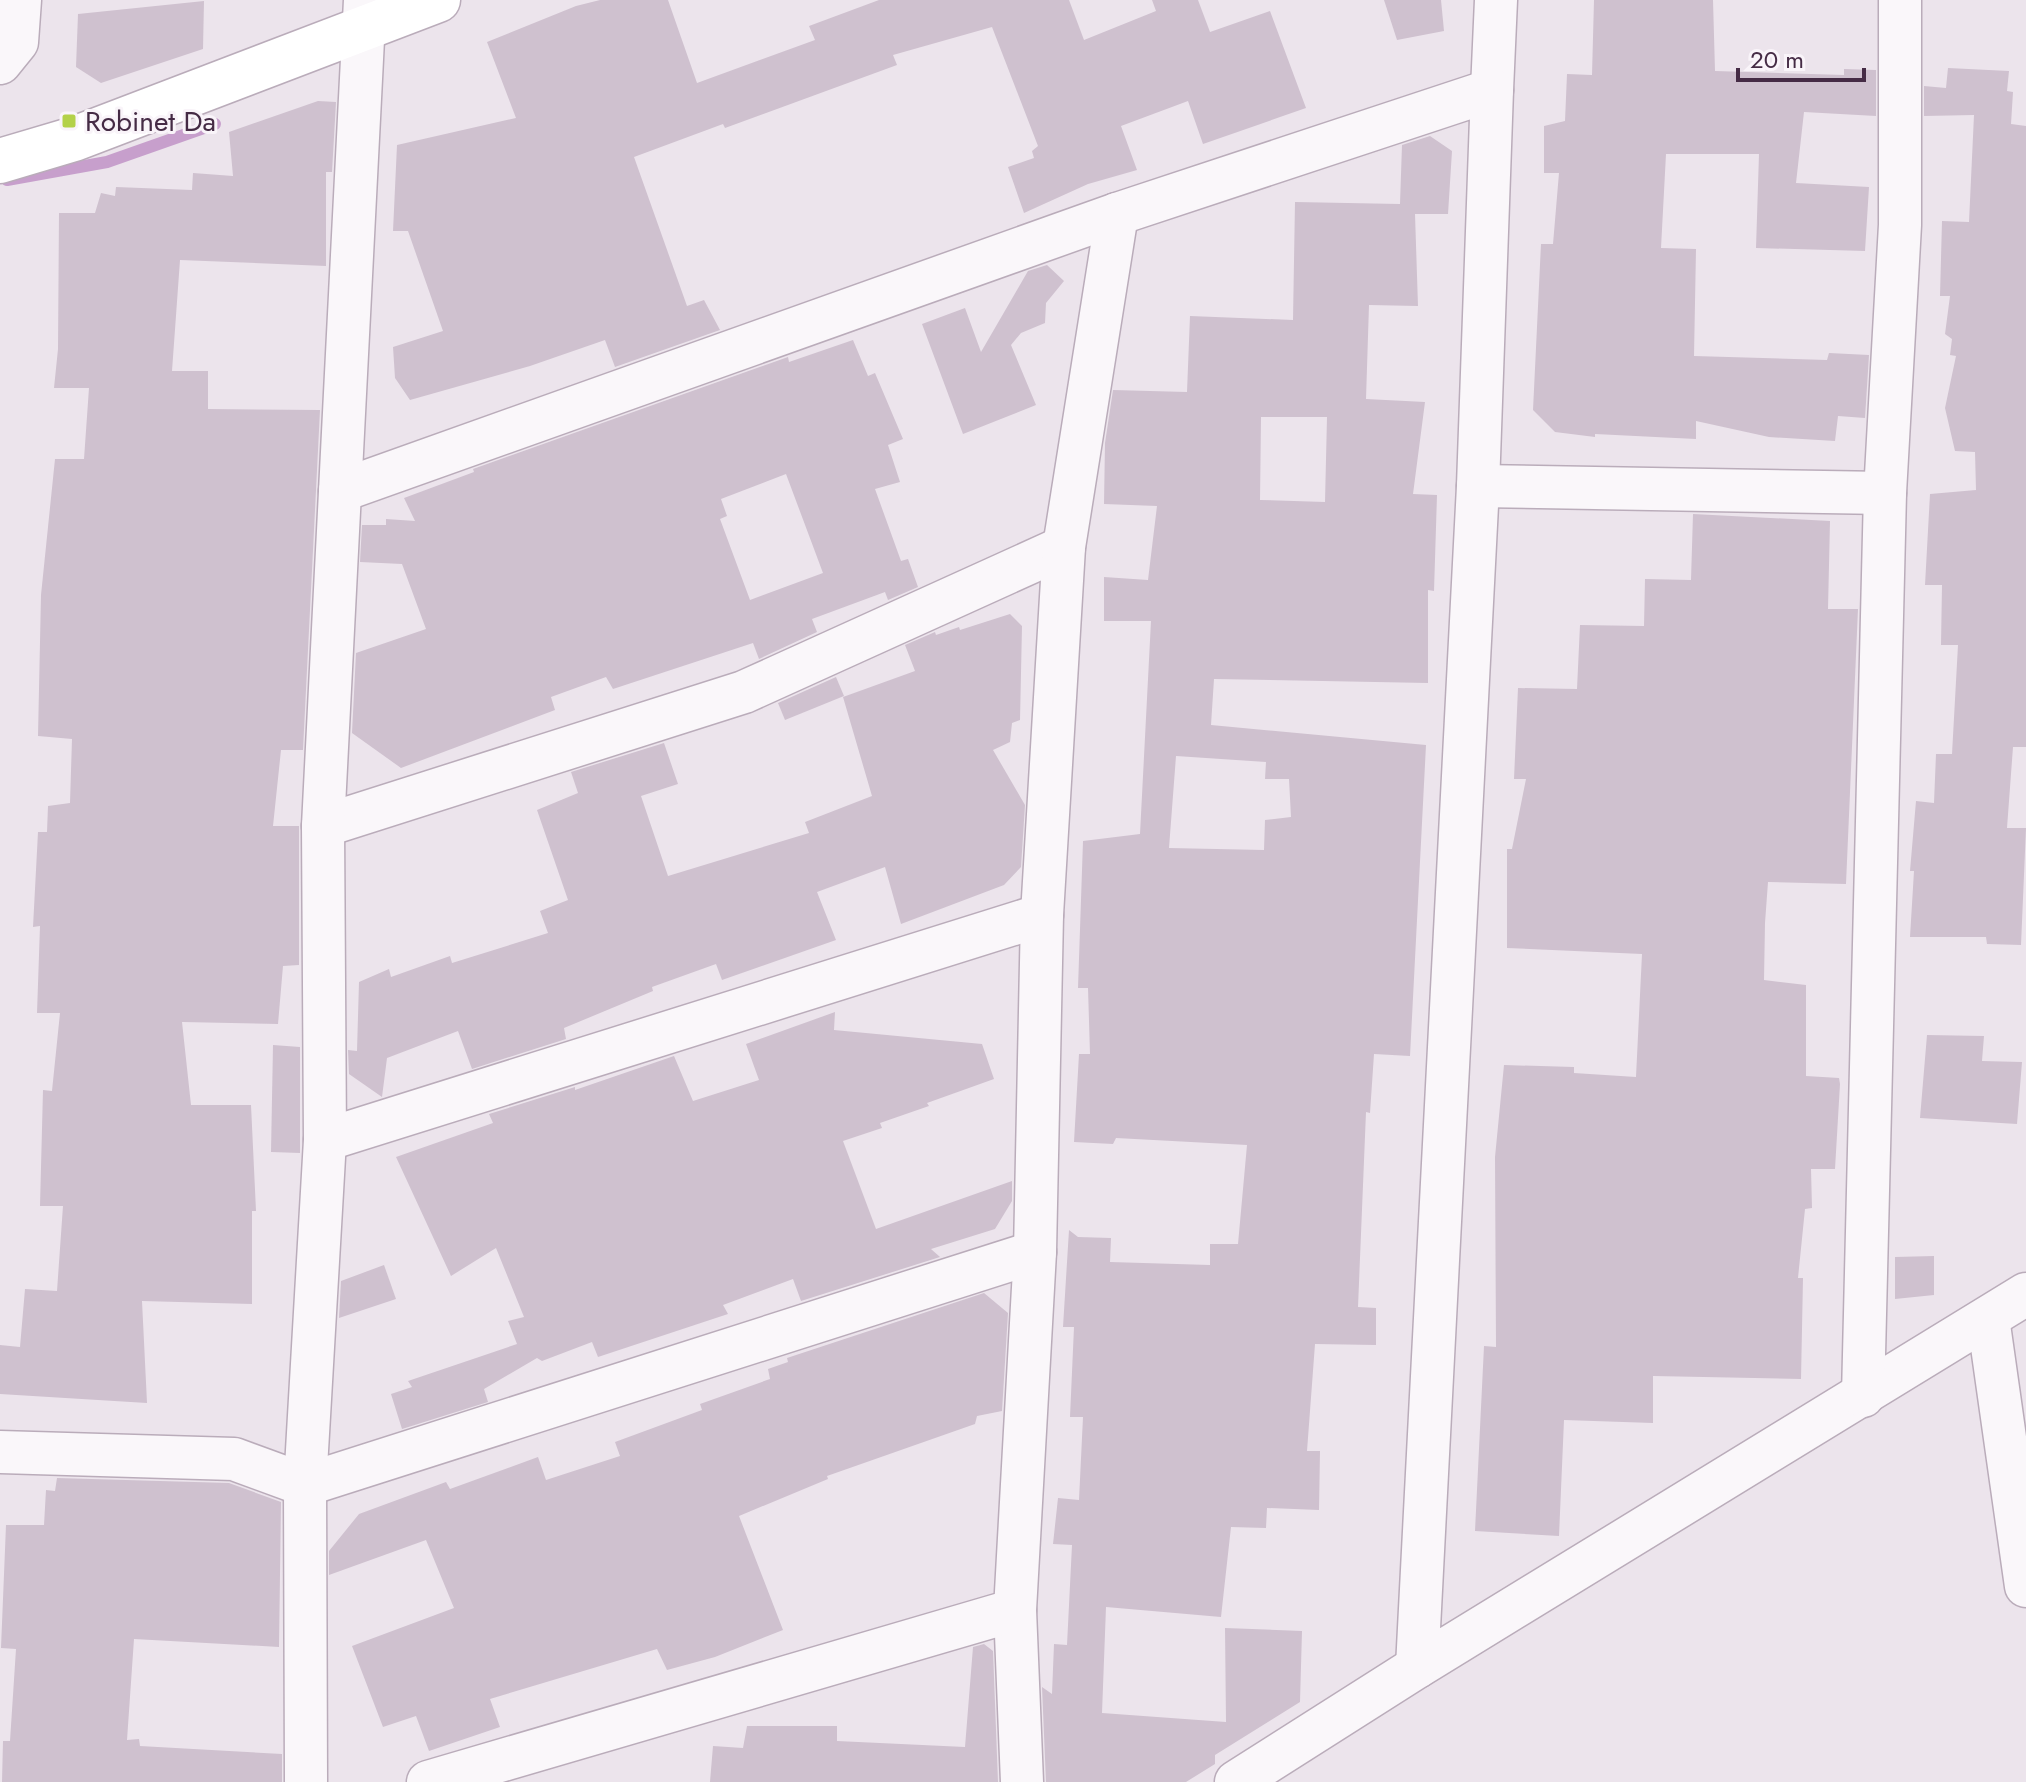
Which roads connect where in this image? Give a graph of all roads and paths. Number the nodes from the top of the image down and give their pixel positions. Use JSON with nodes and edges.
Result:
{"nodes":[{"id":1,"x":20,"y":0,"type":"edge"},
{"id":2,"x":438,"y":0,"type":"edge"},
{"id":3,"x":1496,"y":0,"type":"edge"},
{"id":4,"x":1900,"y":0,"type":"edge"},
{"id":5,"x":364,"y":13,"type":"edge"},
{"id":6,"x":0,"y":63,"type":"edge"},
{"id":7,"x":1492,"y":90,"type":"junction"},
{"id":8,"x":0,"y":161,"type":"edge"},
{"id":9,"x":1117,"y":214,"type":"junction"},
{"id":10,"x":1478,"y":486,"type":"junction"},
{"id":11,"x":340,"y":491,"type":"junction"},
{"id":12,"x":1885,"y":493,"type":"junction"},
{"id":13,"x":1064,"y":547,"type":"junction"},
{"id":14,"x":323,"y":826,"type":"junction"},
{"id":15,"x":1042,"y":915,"type":"junction"},
{"id":16,"x":325,"y":1140,"type":"junction"},
{"id":17,"x":1035,"y":1252,"type":"junction"},
{"id":18,"x":2026,"y":1294,"type":"edge"},
{"id":19,"x":1988,"y":1318,"type":"junction"},
{"id":20,"x":1863,"y":1396,"type":"junction"},
{"id":21,"x":0,"y":1452,"type":"edge"},
{"id":22,"x":305,"y":1485,"type":"junction"},
{"id":23,"x":2026,"y":1586,"type":"edge"},
{"id":24,"x":1015,"y":1610,"type":"junction"},
{"id":25,"x":1417,"y":1667,"type":"junction"},
{"id":26,"x":306,"y":1782,"type":"edge"},
{"id":27,"x":428,"y":1782,"type":"edge"},
{"id":28,"x":1022,"y":1782,"type":"edge"},
{"id":29,"x":1236,"y":1782,"type":"edge"}],
"edges":[{"from":1,"to":6,"type":"street"},
{"from":2,"to":5,"type":"street"},
{"from":3,"to":7,"type":"street"},
{"from":4,"to":12,"type":"street"},
{"from":5,"to":8,"type":"street"},
{"from":5,"to":11,"type":"street"},
{"from":7,"to":9,"type":"street"},
{"from":7,"to":10,"type":"street"},
{"from":9,"to":11,"type":"street"},
{"from":9,"to":13,"type":"street"},
{"from":10,"to":12,"type":"street"},
{"from":10,"to":25,"type":"street"},
{"from":11,"to":14,"type":"street"},
{"from":12,"to":20,"type":"street"},
{"from":13,"to":14,"type":"street"},
{"from":13,"to":15,"type":"street"},
{"from":14,"to":16,"type":"street"},
{"from":15,"to":16,"type":"street"},
{"from":15,"to":17,"type":"street"},
{"from":16,"to":22,"type":"street"},
{"from":17,"to":22,"type":"street"},
{"from":17,"to":24,"type":"street"},
{"from":18,"to":19,"type":"street"},
{"from":19,"to":20,"type":"street"},
{"from":19,"to":23,"type":"street"},
{"from":20,"to":25,"type":"street"},
{"from":21,"to":22,"type":"street"},
{"from":22,"to":26,"type":"street"},
{"from":24,"to":27,"type":"street"},
{"from":24,"to":28,"type":"street"},
{"from":25,"to":29,"type":"street"}]}
